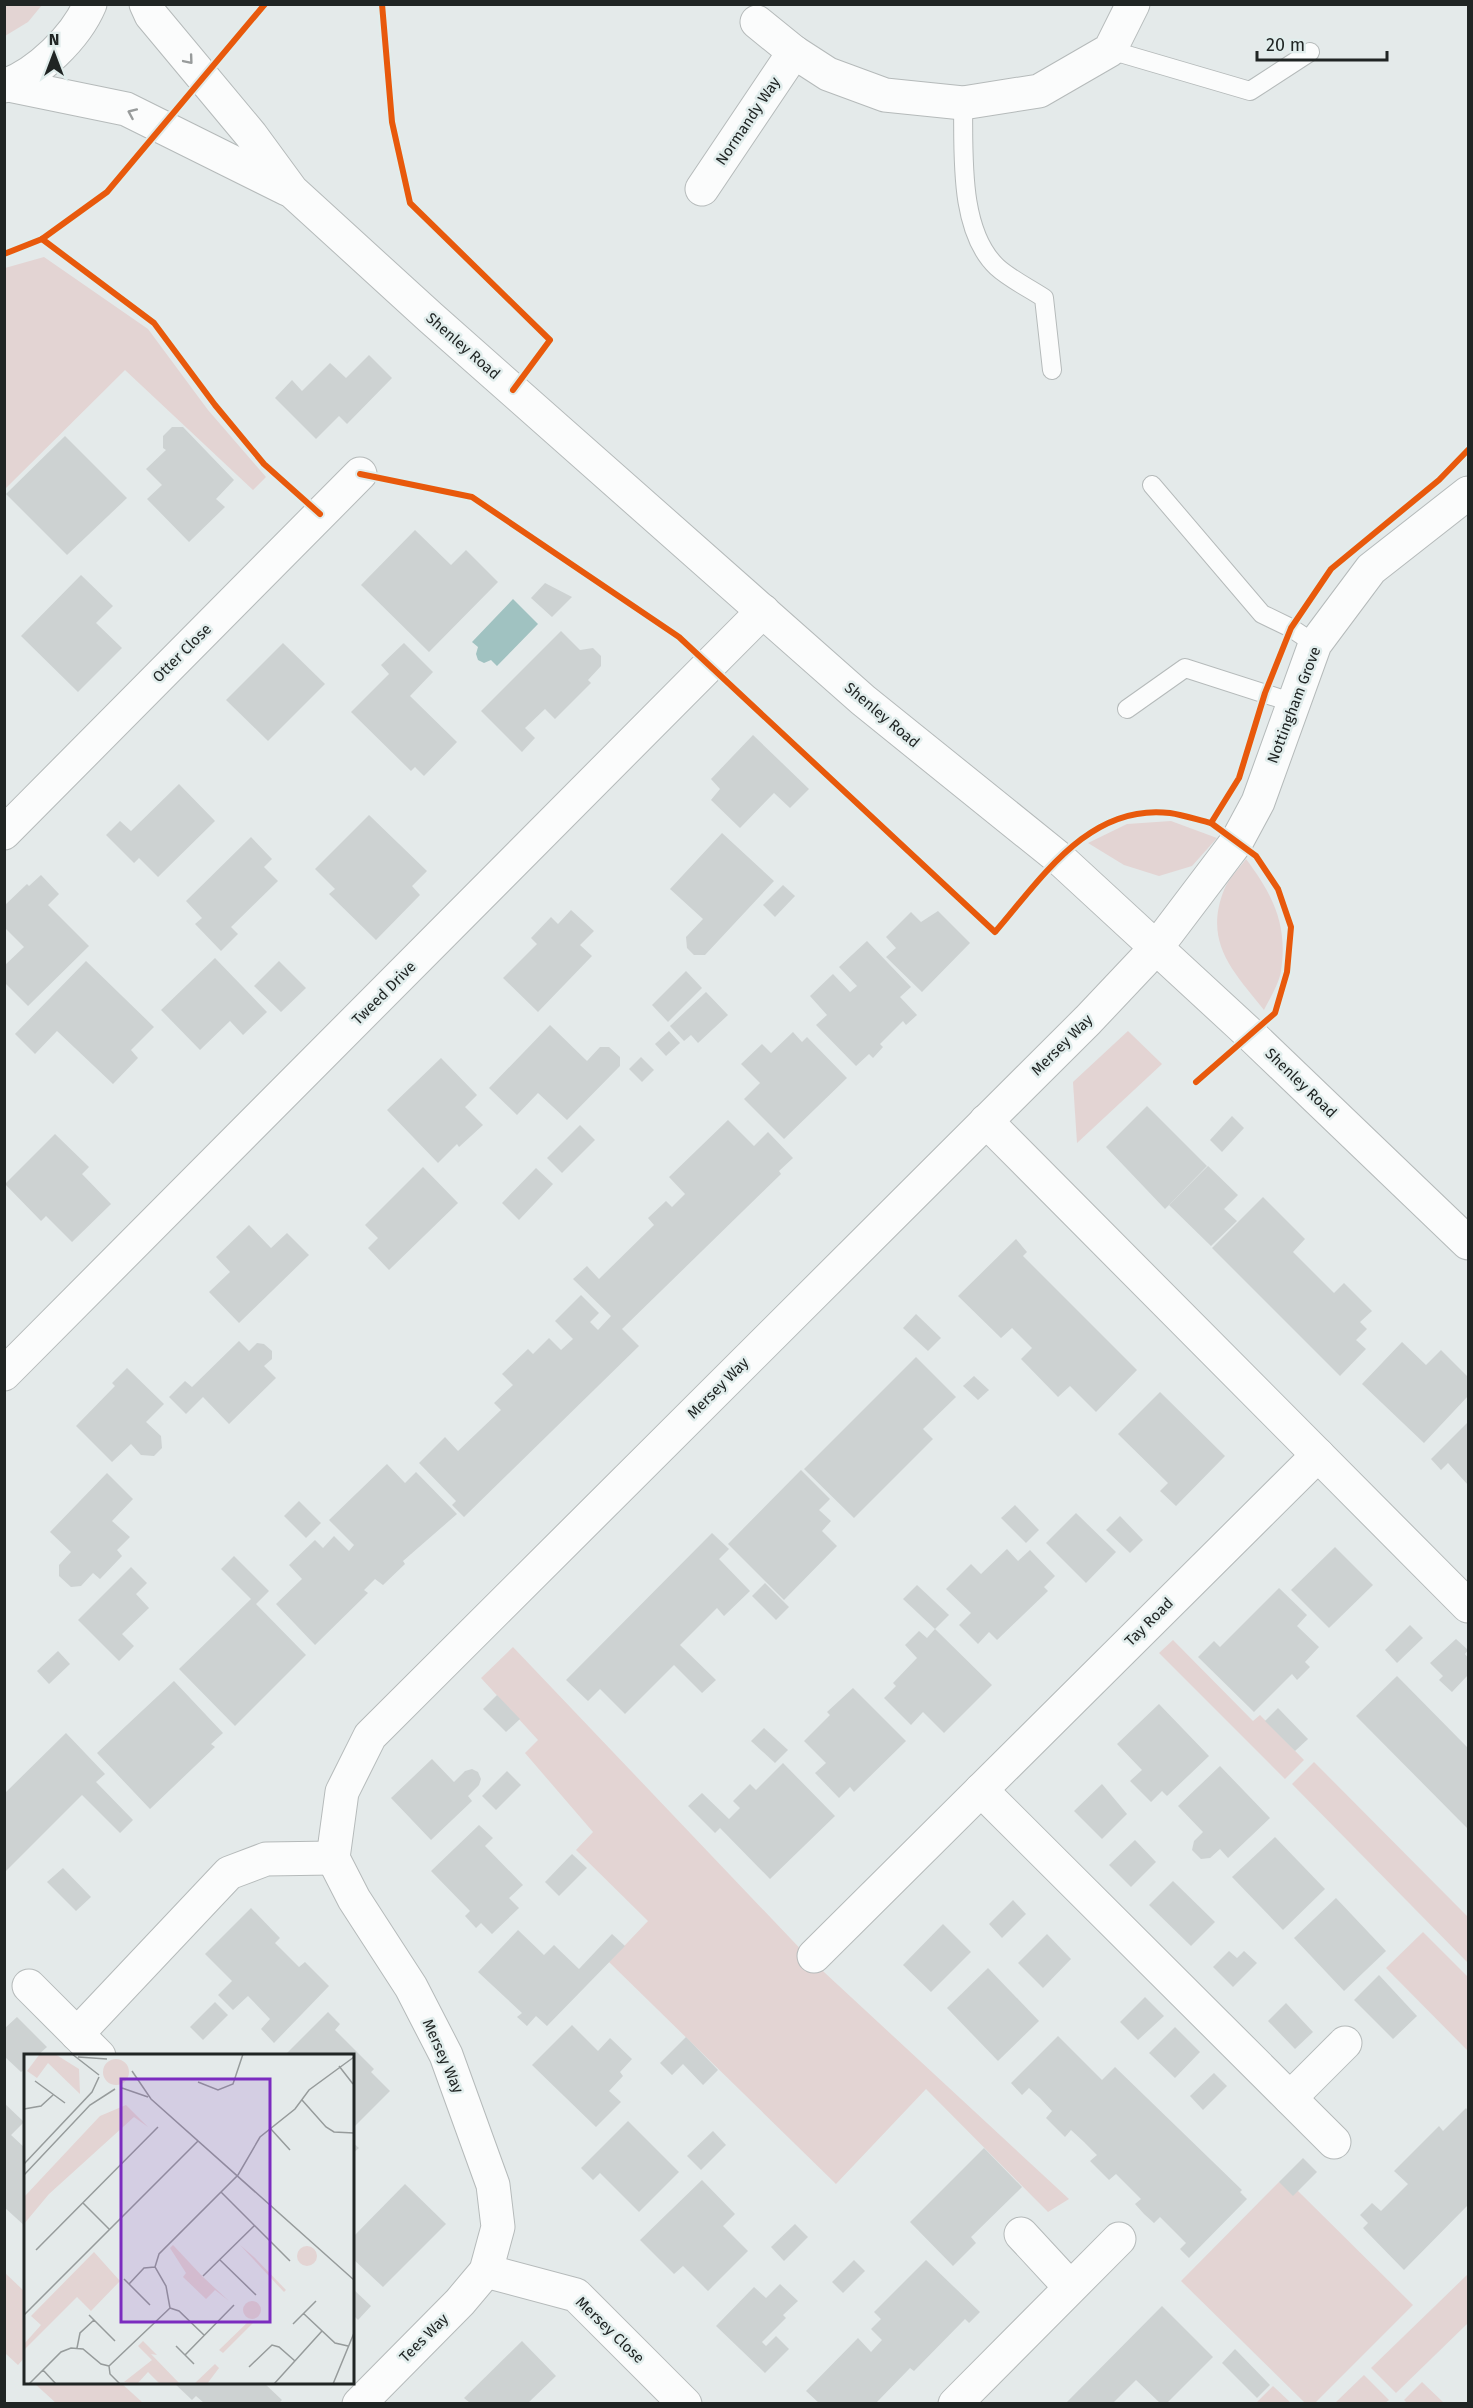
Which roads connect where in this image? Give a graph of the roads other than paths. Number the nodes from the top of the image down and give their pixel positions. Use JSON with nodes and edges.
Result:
{"nodes":[{"id":1,"x":90,"y":4,"type":"edge"},
{"id":2,"x":1133,"y":4,"type":"edge"},
{"id":3,"x":149,"y":10,"type":"edge"},
{"id":4,"x":757,"y":22,"type":"dead end"},
{"id":5,"x":1110,"y":50,"type":"junction"},
{"id":6,"x":794,"y":52,"type":"junction"},
{"id":7,"x":1310,"y":52,"type":"dead end"},
{"id":8,"x":7,"y":85,"type":"edge"},
{"id":9,"x":963,"y":103,"type":"junction"},
{"id":10,"x":702,"y":189,"type":"dead end"},
{"id":11,"x":292,"y":191,"type":"junction"},
{"id":12,"x":1052,"y":370,"type":"dead end"},
{"id":13,"x":360,"y":474,"type":"dead end"},
{"id":14,"x":1152,"y":485,"type":"dead end"},
{"id":15,"x":1468,"y":493,"type":"edge"},
{"id":16,"x":763,"y":611,"type":"junction"},
{"id":17,"x":1315,"y":644,"type":"junction"},
{"id":18,"x":1294,"y":703,"type":"junction"},
{"id":19,"x":1127,"y":709,"type":"dead end"},
{"id":20,"x":4,"y":833,"type":"edge"},
{"id":21,"x":1156,"y":948,"type":"junction"},
{"id":22,"x":986,"y":1121,"type":"junction"},
{"id":23,"x":1464,"y":1230,"type":"edge"},
{"id":24,"x":4,"y":1374,"type":"edge"},
{"id":25,"x":1318,"y":1455,"type":"junction"},
{"id":26,"x":1468,"y":1606,"type":"edge"},
{"id":27,"x":981,"y":1790,"type":"junction"},
{"id":28,"x":333,"y":1858,"type":"junction"},
{"id":29,"x":814,"y":1956,"type":"dead end"},
{"id":30,"x":29,"y":1986,"type":"dead end"},
{"id":31,"x":1345,"y":2043,"type":"dead end"},
{"id":32,"x":88,"y":2045,"type":"edge"},
{"id":33,"x":1290,"y":2098,"type":"junction"},
{"id":34,"x":1334,"y":2142,"type":"dead end"},
{"id":35,"x":1021,"y":2234,"type":"dead end"},
{"id":36,"x":1119,"y":2239,"type":"dead end"},
{"id":37,"x":486,"y":2271,"type":"junction"},
{"id":38,"x":1071,"y":2287,"type":"junction"},
{"id":39,"x":359,"y":2403,"type":"edge"},
{"id":40,"x":685,"y":2403,"type":"edge"},
{"id":41,"x":955,"y":2403,"type":"edge"}],
"edges":[{"from":1,"to":8,"type":"main road"},
{"from":2,"to":5,"type":"main road"},
{"from":3,"to":11,"type":"main road","name":"Shenley Road","one_way":true},
{"from":4,"to":6,"type":"main road"},
{"from":5,"to":7,"type":"lane"},
{"from":5,"to":9,"type":"main road"},
{"from":6,"to":9,"type":"main road"},
{"from":6,"to":10,"type":"main road","name":"Normandy Way"},
{"from":11,"to":8,"type":"main road","name":"Shenley Road","one_way":true},
{"from":9,"to":12,"type":"lane"},
{"from":11,"to":16,"type":"main road","name":"Shenley Road"},
{"from":13,"to":20,"type":"main road","name":"Otter Close"},
{"from":14,"to":17,"type":"lane"},
{"from":15,"to":17,"type":"main road","name":"Nottingham Grove"},
{"from":16,"to":21,"type":"main road","name":"Shenley Road"},
{"from":16,"to":24,"type":"main road","name":"Tweed Drive"},
{"from":17,"to":18,"type":"main road","name":"Nottingham Grove"},
{"from":18,"to":19,"type":"lane"},
{"from":18,"to":21,"type":"main road","name":"Nottingham Grove"},
{"from":21,"to":22,"type":"main road","name":"Mersey Way"},
{"from":21,"to":23,"type":"main road","name":"Shenley Road"},
{"from":22,"to":25,"type":"main road"},
{"from":22,"to":28,"type":"main road","name":"Mersey Way"},
{"from":25,"to":26,"type":"main road"},
{"from":25,"to":27,"type":"main road","name":"Tay Road"},
{"from":27,"to":29,"type":"main road","name":"Tay Road"},
{"from":27,"to":33,"type":"main road"},
{"from":28,"to":32,"type":"main road"},
{"from":28,"to":37,"type":"main road","name":"Mersey Way"},
{"from":30,"to":32,"type":"main road"},
{"from":31,"to":33,"type":"main road"},
{"from":33,"to":34,"type":"main road"},
{"from":35,"to":38,"type":"main road"},
{"from":36,"to":38,"type":"main road"},
{"from":37,"to":39,"type":"main road","name":"Tees Way"},
{"from":37,"to":40,"type":"main road","name":"Mersey Close"},
{"from":38,"to":41,"type":"main road"}]}
